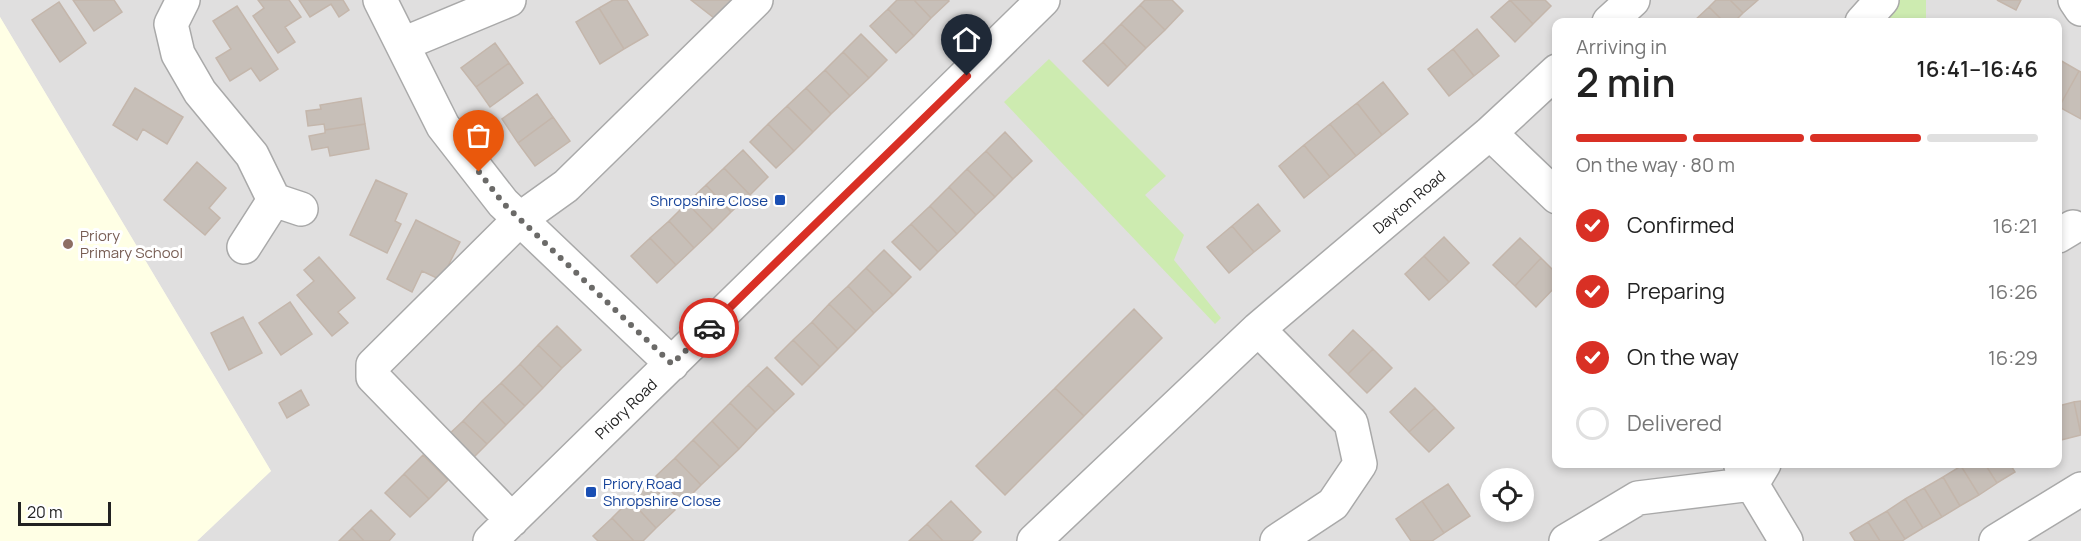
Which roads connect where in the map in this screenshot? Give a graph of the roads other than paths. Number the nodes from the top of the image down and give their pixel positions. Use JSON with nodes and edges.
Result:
{"nodes":[{"id":1,"x":183,"y":0,"type":"edge"},
{"id":2,"x":380,"y":0,"type":"edge"},
{"id":3,"x":509,"y":0,"type":"edge"},
{"id":4,"x":756,"y":0,"type":"edge"},
{"id":5,"x":1043,"y":0,"type":"edge"},
{"id":6,"x":1633,"y":0,"type":"edge"},
{"id":7,"x":1882,"y":0,"type":"edge"},
{"id":8,"x":2075,"y":0,"type":"edge"},
{"id":9,"x":2081,"y":9,"type":"edge"},
{"id":10,"x":1613,"y":18,"type":"edge"},
{"id":11,"x":1866,"y":18,"type":"edge"},
{"id":12,"x":402,"y":44,"type":"junction"},
{"id":13,"x":1552,"y":76,"type":"edge"},
{"id":14,"x":1490,"y":133,"type":"junction"},
{"id":15,"x":1552,"y":192,"type":"edge"},
{"id":16,"x":520,"y":219,"type":"junction"},
{"id":17,"x":244,"y":247,"type":"dead end"},
{"id":18,"x":1257,"y":329,"type":"junction"},
{"id":19,"x":672,"y":364,"type":"junction"},
{"id":20,"x":1752,"y":470,"type":"edge"},
{"id":21,"x":2081,"y":489,"type":"edge"},
{"id":22,"x":501,"y":530,"type":"edge"},
{"id":23,"x":1034,"y":541,"type":"edge"},
{"id":24,"x":1277,"y":541,"type":"edge"},
{"id":25,"x":1566,"y":541,"type":"edge"},
{"id":26,"x":1786,"y":541,"type":"edge"},
{"id":27,"x":1995,"y":541,"type":"edge"}],
"edges":[{"from":1,"to":17,"type":"street"},
{"from":2,"to":12,"type":"street"},
{"from":3,"to":12,"type":"street"},
{"from":4,"to":16,"type":"street"},
{"from":5,"to":19,"type":"street","name":"Priory Road"},
{"from":6,"to":10,"type":"street"},
{"from":7,"to":11,"type":"street"},
{"from":8,"to":9,"type":"street"},
{"from":12,"to":16,"type":"street"},
{"from":13,"to":14,"type":"street","name":"Dayton Road"},
{"from":14,"to":15,"type":"street"},
{"from":14,"to":18,"type":"street","name":"Dayton Road"},
{"from":16,"to":19,"type":"street"},
{"from":16,"to":22,"type":"street"},
{"from":18,"to":23,"type":"street","name":"Dayton Road"},
{"from":18,"to":24,"type":"street"},
{"from":19,"to":22,"type":"street","name":"Priory Road"},
{"from":20,"to":25,"type":"street"},
{"from":20,"to":26,"type":"street"},
{"from":21,"to":27,"type":"street"}]}
